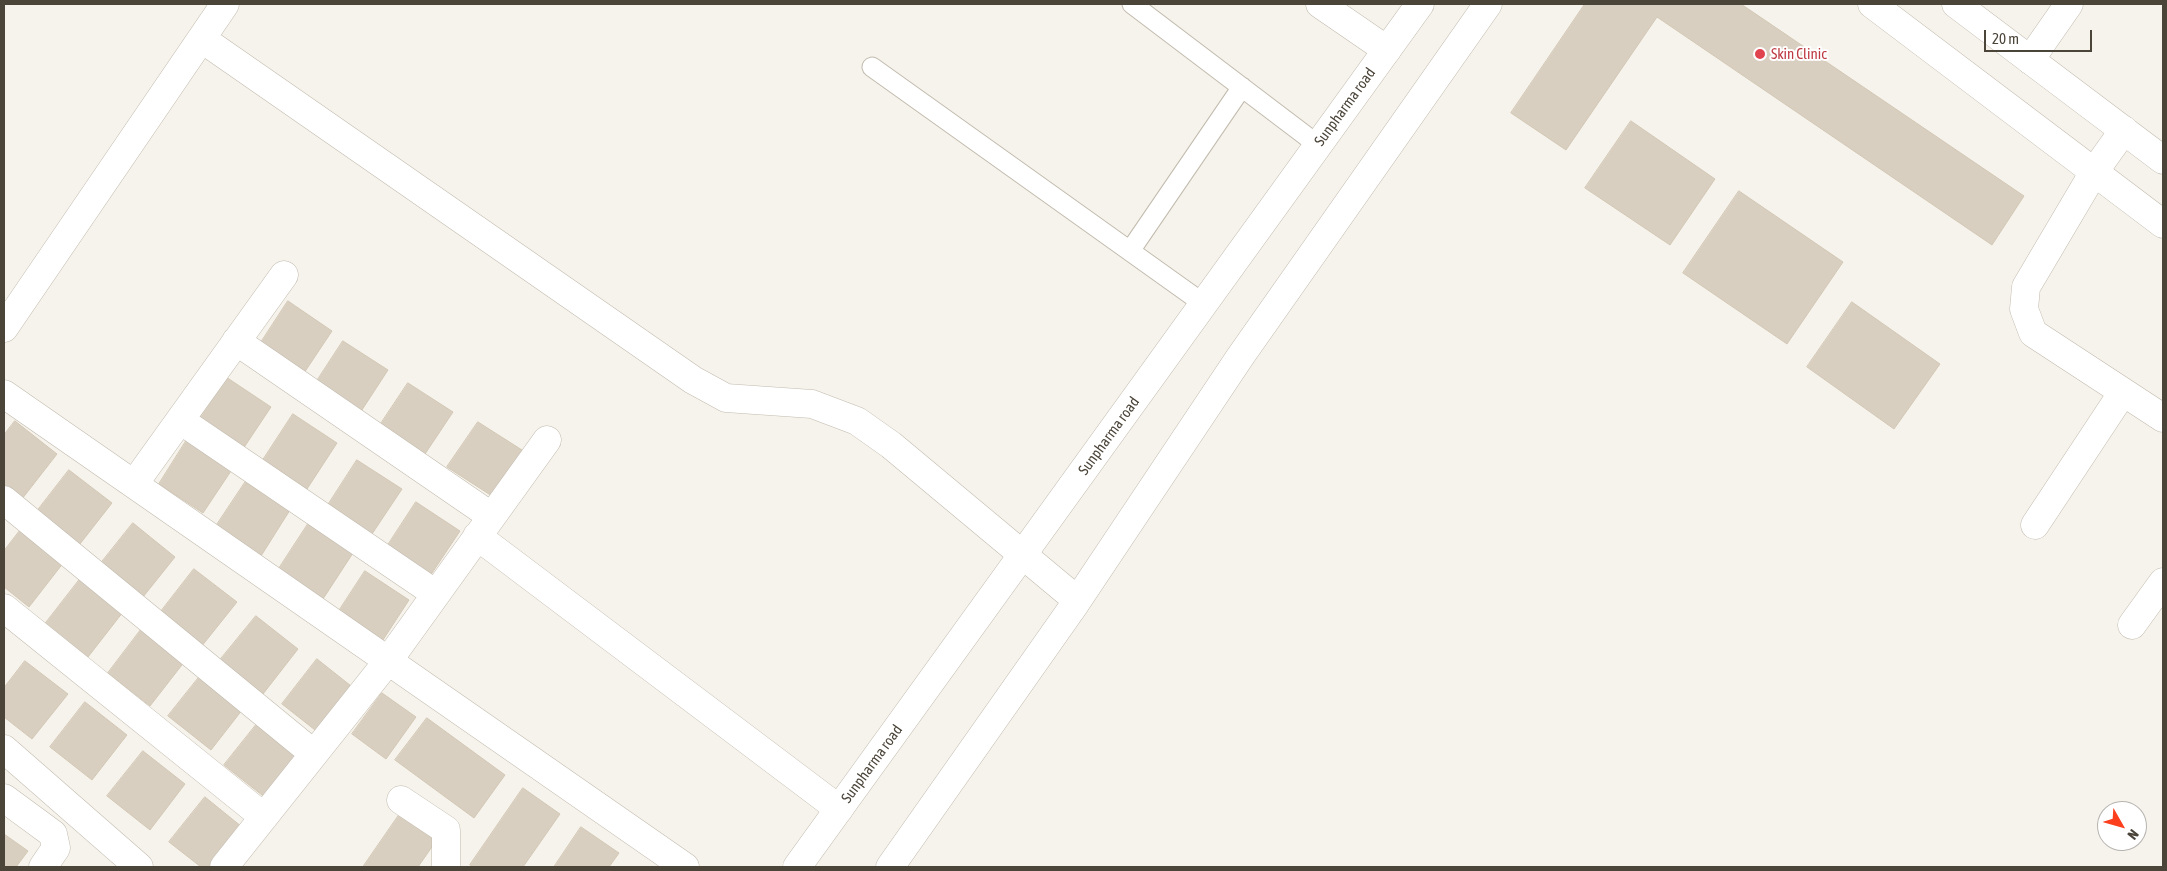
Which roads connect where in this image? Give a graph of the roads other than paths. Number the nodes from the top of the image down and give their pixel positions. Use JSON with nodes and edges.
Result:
{"nodes":[{"id":1,"x":226,"y":4,"type":"edge"},
{"id":2,"x":1132,"y":4,"type":"edge"},
{"id":3,"x":1320,"y":4,"type":"edge"},
{"id":4,"x":1420,"y":4,"type":"edge"},
{"id":5,"x":1488,"y":4,"type":"edge"},
{"id":6,"x":1872,"y":4,"type":"edge"},
{"id":7,"x":1956,"y":4,"type":"edge"},
{"id":8,"x":2069,"y":4,"type":"edge"},
{"id":9,"x":202,"y":39,"type":"junction"},
{"id":10,"x":1387,"y":50,"type":"junction"},
{"id":11,"x":2030,"y":60,"type":"junction"},
{"id":12,"x":872,"y":67,"type":"dead end"},
{"id":13,"x":1242,"y":87,"type":"junction"},
{"id":14,"x":2124,"y":130,"type":"junction"},
{"id":15,"x":1318,"y":145,"type":"junction"},
{"id":16,"x":2163,"y":160,"type":"edge"},
{"id":17,"x":2094,"y":172,"type":"junction"},
{"id":18,"x":2163,"y":224,"type":"edge"},
{"id":19,"x":1130,"y":251,"type":"junction"},
{"id":20,"x":284,"y":275,"type":"dead end"},
{"id":21,"x":1204,"y":304,"type":"junction"},
{"id":22,"x":4,"y":328,"type":"edge"},
{"id":23,"x":236,"y":342,"type":"junction"},
{"id":24,"x":2123,"y":392,"type":"junction"},
{"id":25,"x":4,"y":394,"type":"edge"},
{"id":26,"x":2163,"y":418,"type":"edge"},
{"id":27,"x":180,"y":420,"type":"junction"},
{"id":28,"x":546,"y":440,"type":"dead end"},
{"id":29,"x":134,"y":484,"type":"junction"},
{"id":30,"x":4,"y":500,"type":"edge"},
{"id":31,"x":2035,"y":525,"type":"dead end"},
{"id":32,"x":484,"y":526,"type":"junction"},
{"id":33,"x":1024,"y":555,"type":"junction"},
{"id":34,"x":2163,"y":582,"type":"edge"},
{"id":35,"x":436,"y":594,"type":"junction"},
{"id":36,"x":1077,"y":600,"type":"junction"},
{"id":37,"x":4,"y":608,"type":"edge"},
{"id":38,"x":2132,"y":626,"type":"dead end"},
{"id":39,"x":388,"y":661,"type":"junction"},
{"id":40,"x":4,"y":749,"type":"edge"},
{"id":41,"x":314,"y":754,"type":"junction"},
{"id":42,"x":4,"y":798,"type":"edge"},
{"id":43,"x":401,"y":800,"type":"dead end"},
{"id":44,"x":839,"y":809,"type":"junction"},
{"id":45,"x":264,"y":817,"type":"junction"},
{"id":46,"x":43,"y":867,"type":"edge"},
{"id":47,"x":139,"y":867,"type":"edge"},
{"id":48,"x":224,"y":867,"type":"edge"},
{"id":49,"x":446,"y":867,"type":"edge"},
{"id":50,"x":685,"y":867,"type":"edge"},
{"id":51,"x":797,"y":867,"type":"edge"},
{"id":52,"x":890,"y":867,"type":"edge"}],
"edges":[{"from":1,"to":9,"type":"street"},
{"from":2,"to":13,"type":"lane"},
{"from":3,"to":10,"type":"street"},
{"from":4,"to":10,"type":"street","name":"Sunpharma road"},
{"from":5,"to":36,"type":"street"},
{"from":6,"to":17,"type":"street"},
{"from":7,"to":11,"type":"street"},
{"from":8,"to":11,"type":"street"},
{"from":9,"to":22,"type":"street"},
{"from":9,"to":33,"type":"street"},
{"from":10,"to":15,"type":"street","name":"Sunpharma road"},
{"from":11,"to":14,"type":"street"},
{"from":12,"to":19,"type":"lane"},
{"from":13,"to":15,"type":"lane"},
{"from":13,"to":19,"type":"lane"},
{"from":14,"to":16,"type":"street"},
{"from":14,"to":17,"type":"street"},
{"from":15,"to":21,"type":"street","name":"Sunpharma road"},
{"from":17,"to":18,"type":"street"},
{"from":17,"to":24,"type":"street"},
{"from":19,"to":21,"type":"lane"},
{"from":20,"to":23,"type":"street"},
{"from":21,"to":33,"type":"street","name":"Sunpharma road"},
{"from":23,"to":27,"type":"street"},
{"from":23,"to":32,"type":"street"},
{"from":24,"to":26,"type":"street"},
{"from":24,"to":31,"type":"street"},
{"from":25,"to":29,"type":"street"},
{"from":27,"to":29,"type":"street"},
{"from":27,"to":35,"type":"street"},
{"from":28,"to":32,"type":"street"},
{"from":29,"to":39,"type":"street"},
{"from":30,"to":41,"type":"street"},
{"from":32,"to":35,"type":"street"},
{"from":32,"to":44,"type":"street"},
{"from":33,"to":36,"type":"street"},
{"from":33,"to":44,"type":"street","name":"Sunpharma road"},
{"from":34,"to":38,"type":"street"},
{"from":35,"to":39,"type":"street"},
{"from":36,"to":52,"type":"street"},
{"from":37,"to":45,"type":"street"},
{"from":39,"to":41,"type":"street"},
{"from":39,"to":50,"type":"street"},
{"from":40,"to":47,"type":"street"},
{"from":41,"to":45,"type":"street"},
{"from":42,"to":46,"type":"street"},
{"from":43,"to":49,"type":"street"},
{"from":44,"to":51,"type":"street","name":"Sunpharma road"},
{"from":45,"to":48,"type":"street"}]}
